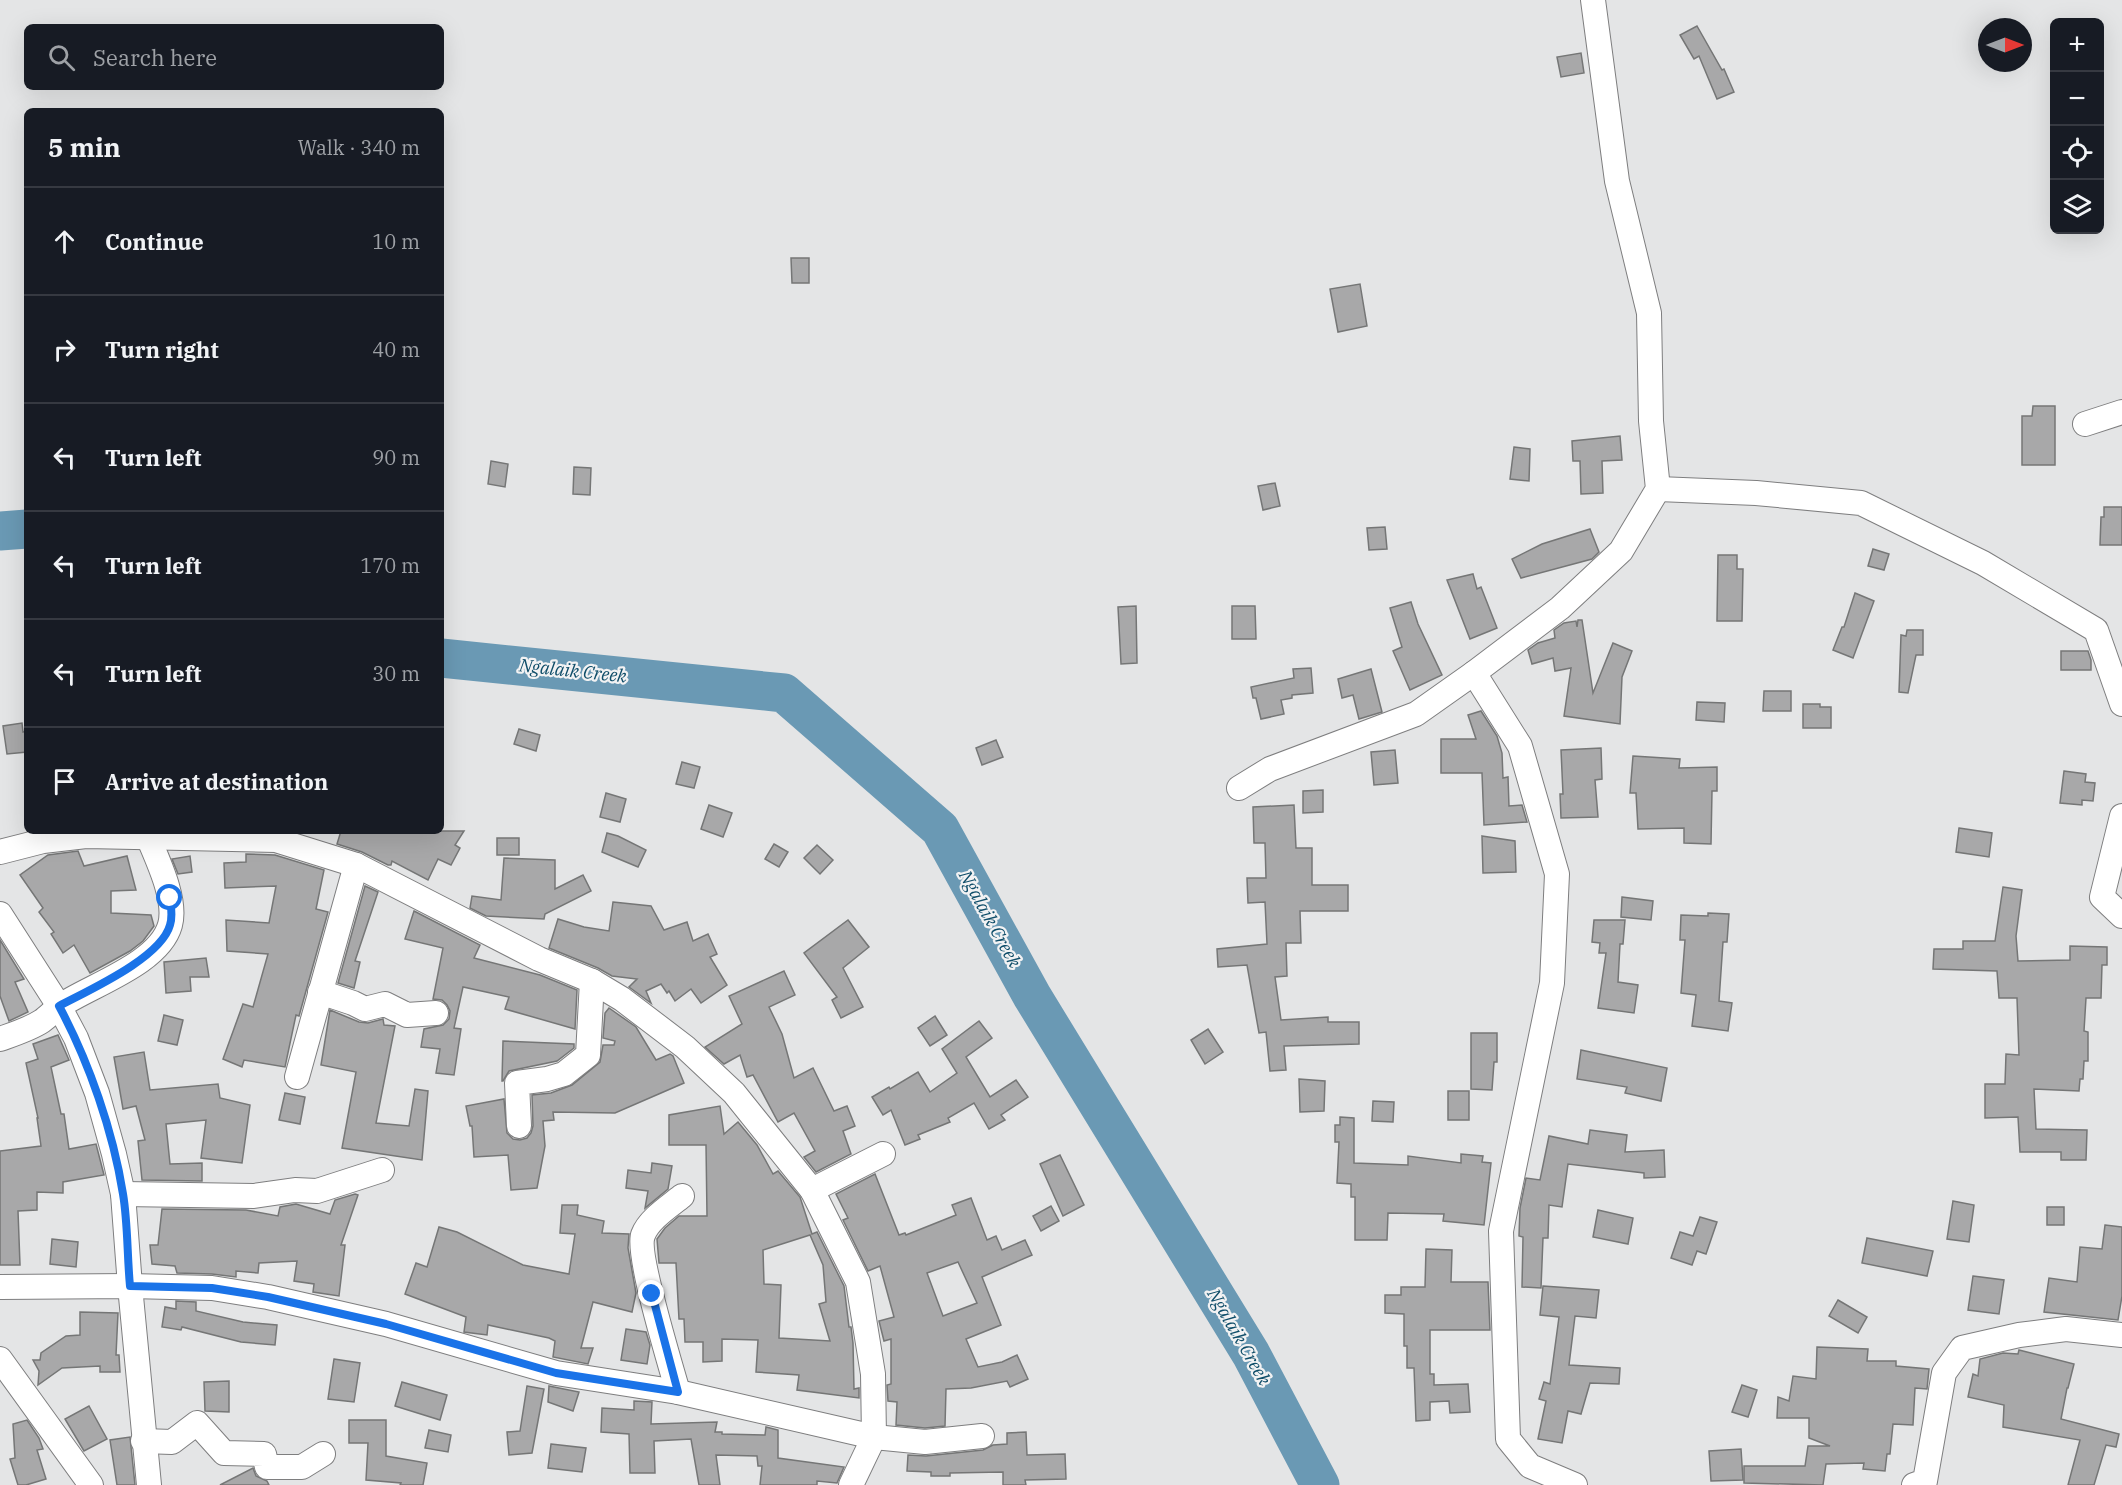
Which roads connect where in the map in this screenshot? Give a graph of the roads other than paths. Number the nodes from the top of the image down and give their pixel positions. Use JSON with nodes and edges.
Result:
{"nodes":[{"id":1,"x":1593,"y":0,"type":"edge"},
{"id":2,"x":2122,"y":412,"type":"edge"},
{"id":3,"x":2085,"y":423,"type":"dead end"},
{"id":4,"x":1658,"y":489,"type":"junction"},
{"id":5,"x":1474,"y":673,"type":"junction"},
{"id":6,"x":2122,"y":704,"type":"edge"},
{"id":7,"x":1239,"y":788,"type":"dead end"},
{"id":8,"x":2122,"y":816,"type":"edge"},
{"id":9,"x":148,"y":837,"type":"junction"},
{"id":10,"x":0,"y":852,"type":"edge"},
{"id":11,"x":356,"y":865,"type":"junction"},
{"id":12,"x":0,"y":914,"type":"edge"},
{"id":13,"x":2122,"y":916,"type":"edge"},
{"id":14,"x":592,"y":981,"type":"junction"},
{"id":15,"x":320,"y":992,"type":"junction"},
{"id":16,"x":59,"y":1006,"type":"junction"},
{"id":17,"x":436,"y":1013,"type":"dead end"},
{"id":18,"x":0,"y":1039,"type":"edge"},
{"id":19,"x":297,"y":1077,"type":"dead end"},
{"id":20,"x":519,"y":1126,"type":"dead end"},
{"id":21,"x":883,"y":1154,"type":"dead end"},
{"id":22,"x":382,"y":1170,"type":"dead end"},
{"id":23,"x":812,"y":1190,"type":"junction"},
{"id":24,"x":123,"y":1194,"type":"junction"},
{"id":25,"x":682,"y":1196,"type":"dead end"},
{"id":26,"x":130,"y":1286,"type":"junction"},
{"id":27,"x":0,"y":1287,"type":"edge"},
{"id":28,"x":2122,"y":1335,"type":"edge"},
{"id":29,"x":0,"y":1359,"type":"edge"},
{"id":30,"x":678,"y":1392,"type":"junction"},
{"id":31,"x":982,"y":1436,"type":"dead end"},
{"id":32,"x":874,"y":1437,"type":"junction"},
{"id":33,"x":143,"y":1441,"type":"junction"},
{"id":34,"x":323,"y":1454,"type":"dead end"},
{"id":35,"x":91,"y":1485,"type":"edge"},
{"id":36,"x":149,"y":1485,"type":"edge"},
{"id":37,"x":851,"y":1485,"type":"edge"},
{"id":38,"x":1575,"y":1485,"type":"edge"},
{"id":39,"x":1914,"y":1485,"type":"edge"}],
"edges":[{"from":1,"to":4,"type":"street"},
{"from":2,"to":3,"type":"street"},
{"from":4,"to":5,"type":"street"},
{"from":4,"to":6,"type":"street"},
{"from":5,"to":7,"type":"street"},
{"from":5,"to":38,"type":"street"},
{"from":8,"to":13,"type":"street"},
{"from":9,"to":10,"type":"street"},
{"from":9,"to":11,"type":"street"},
{"from":9,"to":16,"type":"street"},
{"from":11,"to":14,"type":"street"},
{"from":11,"to":15,"type":"street"},
{"from":12,"to":16,"type":"street"},
{"from":14,"to":20,"type":"street"},
{"from":14,"to":23,"type":"street"},
{"from":15,"to":17,"type":"street"},
{"from":15,"to":19,"type":"street"},
{"from":16,"to":18,"type":"street"},
{"from":16,"to":24,"type":"street"},
{"from":21,"to":23,"type":"street"},
{"from":22,"to":24,"type":"street"},
{"from":23,"to":32,"type":"street"},
{"from":24,"to":26,"type":"street"},
{"from":25,"to":30,"type":"street"},
{"from":26,"to":27,"type":"street"},
{"from":26,"to":30,"type":"street"},
{"from":26,"to":33,"type":"street"},
{"from":28,"to":39,"type":"street"},
{"from":29,"to":35,"type":"street"},
{"from":30,"to":32,"type":"street"},
{"from":31,"to":32,"type":"street"},
{"from":32,"to":37,"type":"street"},
{"from":33,"to":34,"type":"street"},
{"from":33,"to":36,"type":"street"}]}
